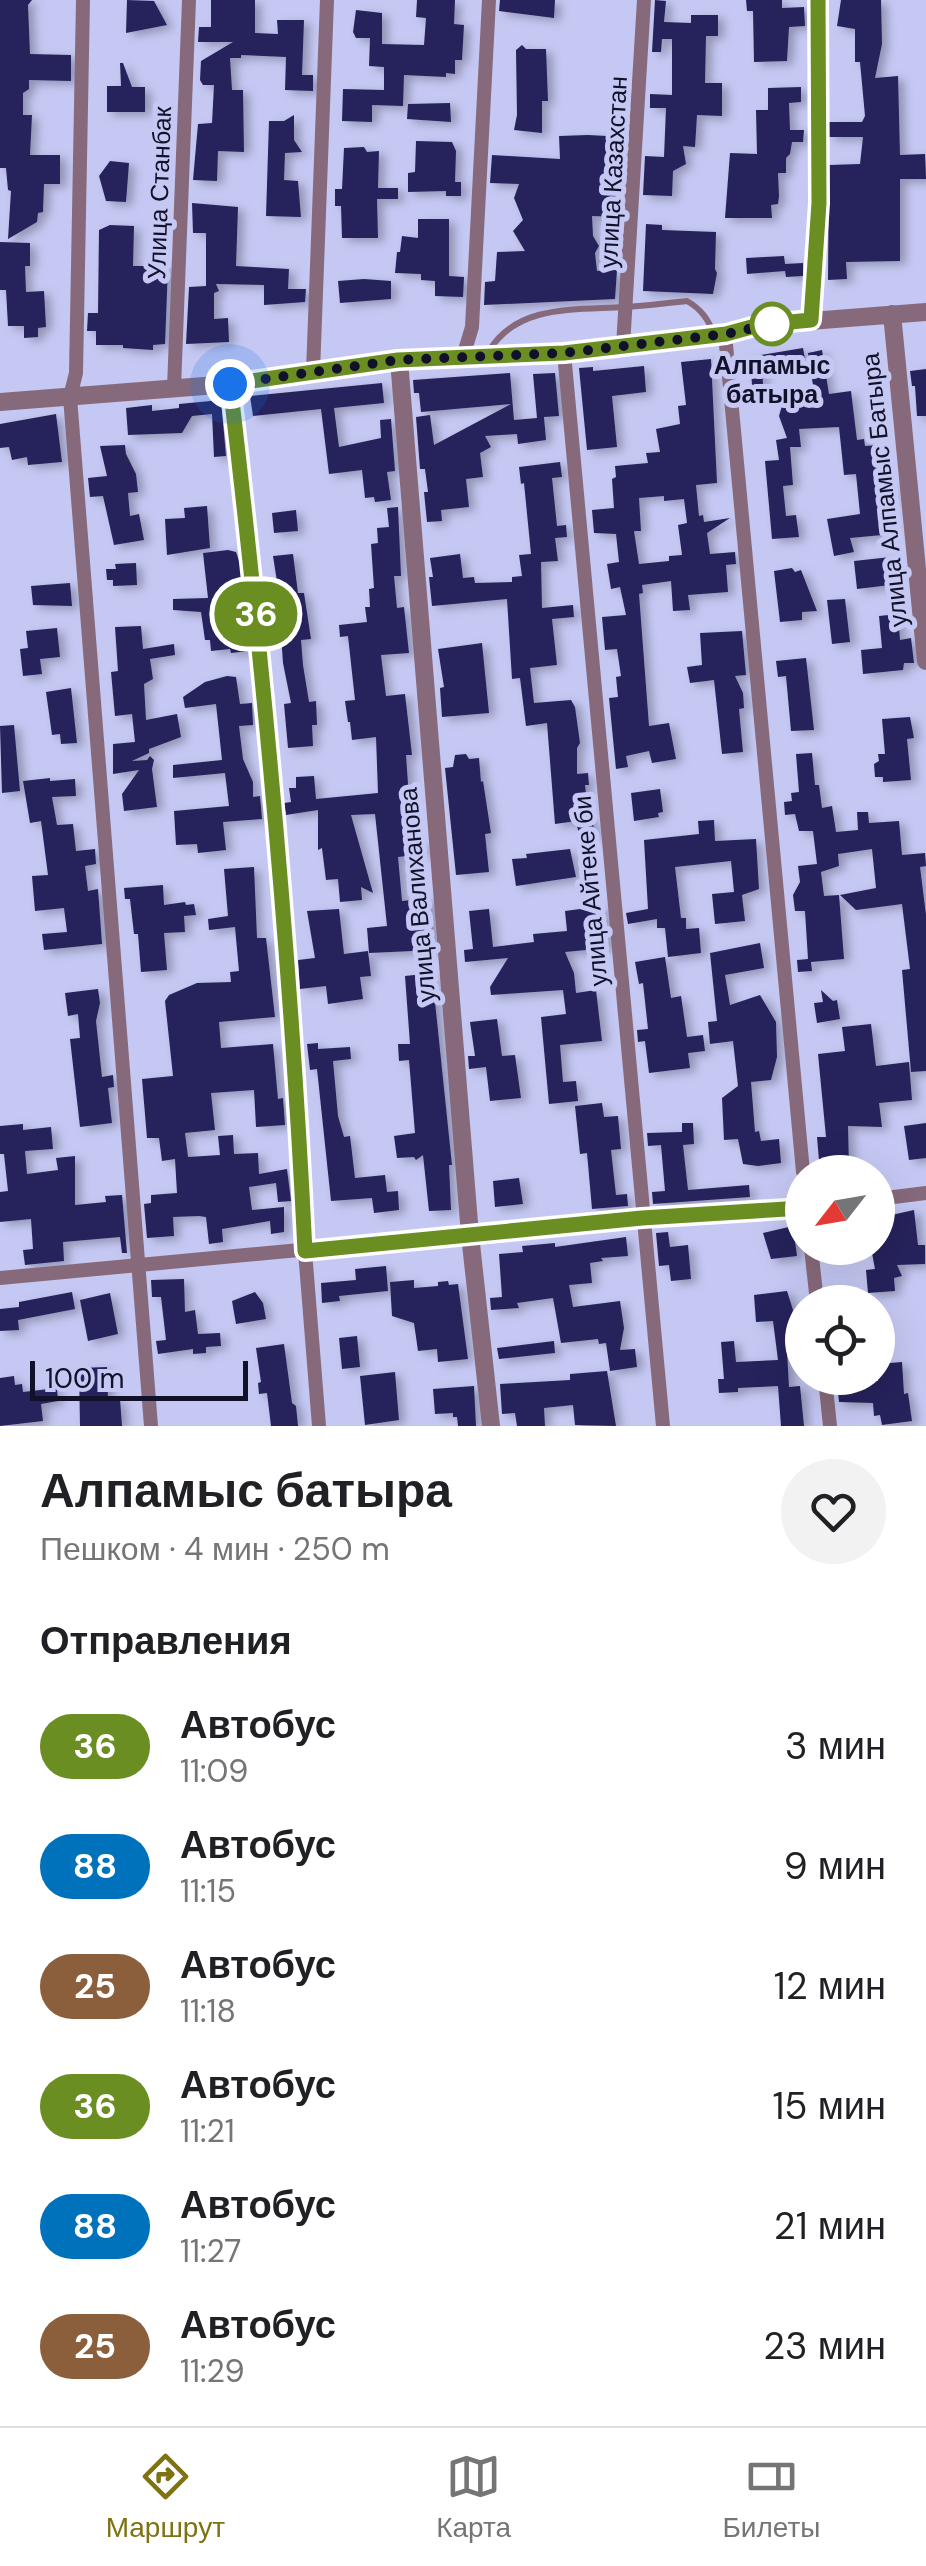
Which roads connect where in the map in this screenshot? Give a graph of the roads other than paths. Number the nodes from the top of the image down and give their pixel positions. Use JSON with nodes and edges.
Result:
{"nodes":[{"id":1,"x":83,"y":0,"type":"edge"},
{"id":2,"x":189,"y":0,"type":"edge"},
{"id":3,"x":327,"y":0,"type":"edge"},
{"id":4,"x":488,"y":0,"type":"edge"},
{"id":5,"x":644,"y":0,"type":"edge"},
{"id":6,"x":818,"y":0,"type":"edge"},
{"id":7,"x":628,"y":307,"type":"junction"},
{"id":8,"x":926,"y":312,"type":"edge"},
{"id":9,"x":892,"y":314,"type":"junction"},
{"id":10,"x":811,"y":320,"type":"junction"},
{"id":11,"x":720,"y":335,"type":"junction"},
{"id":12,"x":623,"y":346,"type":"junction"},
{"id":13,"x":564,"y":353,"type":"junction"},
{"id":14,"x":486,"y":356,"type":"junction"},
{"id":15,"x":463,"y":357,"type":"junction"},
{"id":16,"x":398,"y":360,"type":"junction"},
{"id":17,"x":312,"y":372,"type":"junction"},
{"id":18,"x":230,"y":384,"type":"junction"},
{"id":19,"x":174,"y":388,"type":"junction"},
{"id":20,"x":70,"y":397,"type":"junction"},
{"id":21,"x":0,"y":402,"type":"edge"},
{"id":22,"x":926,"y":661,"type":"edge"},
{"id":23,"x":801,"y":1155,"type":"edge"},
{"id":24,"x":926,"y":1193,"type":"edge"},
{"id":25,"x":895,"y":1197,"type":"edge"},
{"id":26,"x":785,"y":1209,"type":"edge"},
{"id":27,"x":642,"y":1218,"type":"junction"},
{"id":28,"x":470,"y":1235,"type":"junction"},
{"id":29,"x":305,"y":1251,"type":"junction"},
{"id":30,"x":139,"y":1267,"type":"junction"},
{"id":31,"x":0,"y":1278,"type":"edge"},
{"id":32,"x":826,"y":1395,"type":"edge"},
{"id":33,"x":152,"y":1426,"type":"edge"},
{"id":34,"x":319,"y":1426,"type":"edge"},
{"id":35,"x":491,"y":1426,"type":"edge"},
{"id":36,"x":663,"y":1426,"type":"edge"},
{"id":37,"x":830,"y":1426,"type":"edge"}],
"edges":[{"from":1,"to":20,"type":"street"},
{"from":2,"to":19,"type":"street","name":"Улица Станбак"},
{"from":3,"to":17,"type":"street"},
{"from":4,"to":15,"type":"street"},
{"from":5,"to":7,"type":"street","name":"улица Казахстан"},
{"from":6,"to":10,"type":"street"},
{"from":7,"to":11,"type":"lane"},
{"from":7,"to":12,"type":"street","name":"улица Казахстан"},
{"from":7,"to":14,"type":"lane"},
{"from":8,"to":9,"type":"street"},
{"from":9,"to":10,"type":"street"},
{"from":9,"to":22,"type":"street","name":"улица Алпамыс Батыра"},
{"from":10,"to":11,"type":"street"},
{"from":11,"to":12,"type":"street"},
{"from":11,"to":23,"type":"street"},
{"from":12,"to":13,"type":"street"},
{"from":13,"to":14,"type":"street"},
{"from":13,"to":27,"type":"street","name":"улица Айтеке би"},
{"from":14,"to":15,"type":"street"},
{"from":15,"to":16,"type":"street"},
{"from":16,"to":17,"type":"street"},
{"from":16,"to":28,"type":"street","name":"улица Валиханова"},
{"from":17,"to":18,"type":"street"},
{"from":18,"to":19,"type":"street"},
{"from":18,"to":29,"type":"street"},
{"from":19,"to":20,"type":"street"},
{"from":20,"to":21,"type":"street"},
{"from":20,"to":30,"type":"street"},
{"from":24,"to":25,"type":"street"},
{"from":26,"to":27,"type":"street"},
{"from":27,"to":28,"type":"street"},
{"from":27,"to":36,"type":"street","name":"улица Айтеке би"},
{"from":28,"to":29,"type":"street"},
{"from":28,"to":35,"type":"street","name":"улица Валиханова"},
{"from":29,"to":30,"type":"street"},
{"from":29,"to":34,"type":"street"},
{"from":30,"to":31,"type":"street"},
{"from":30,"to":33,"type":"street"},
{"from":32,"to":37,"type":"street"}]}
